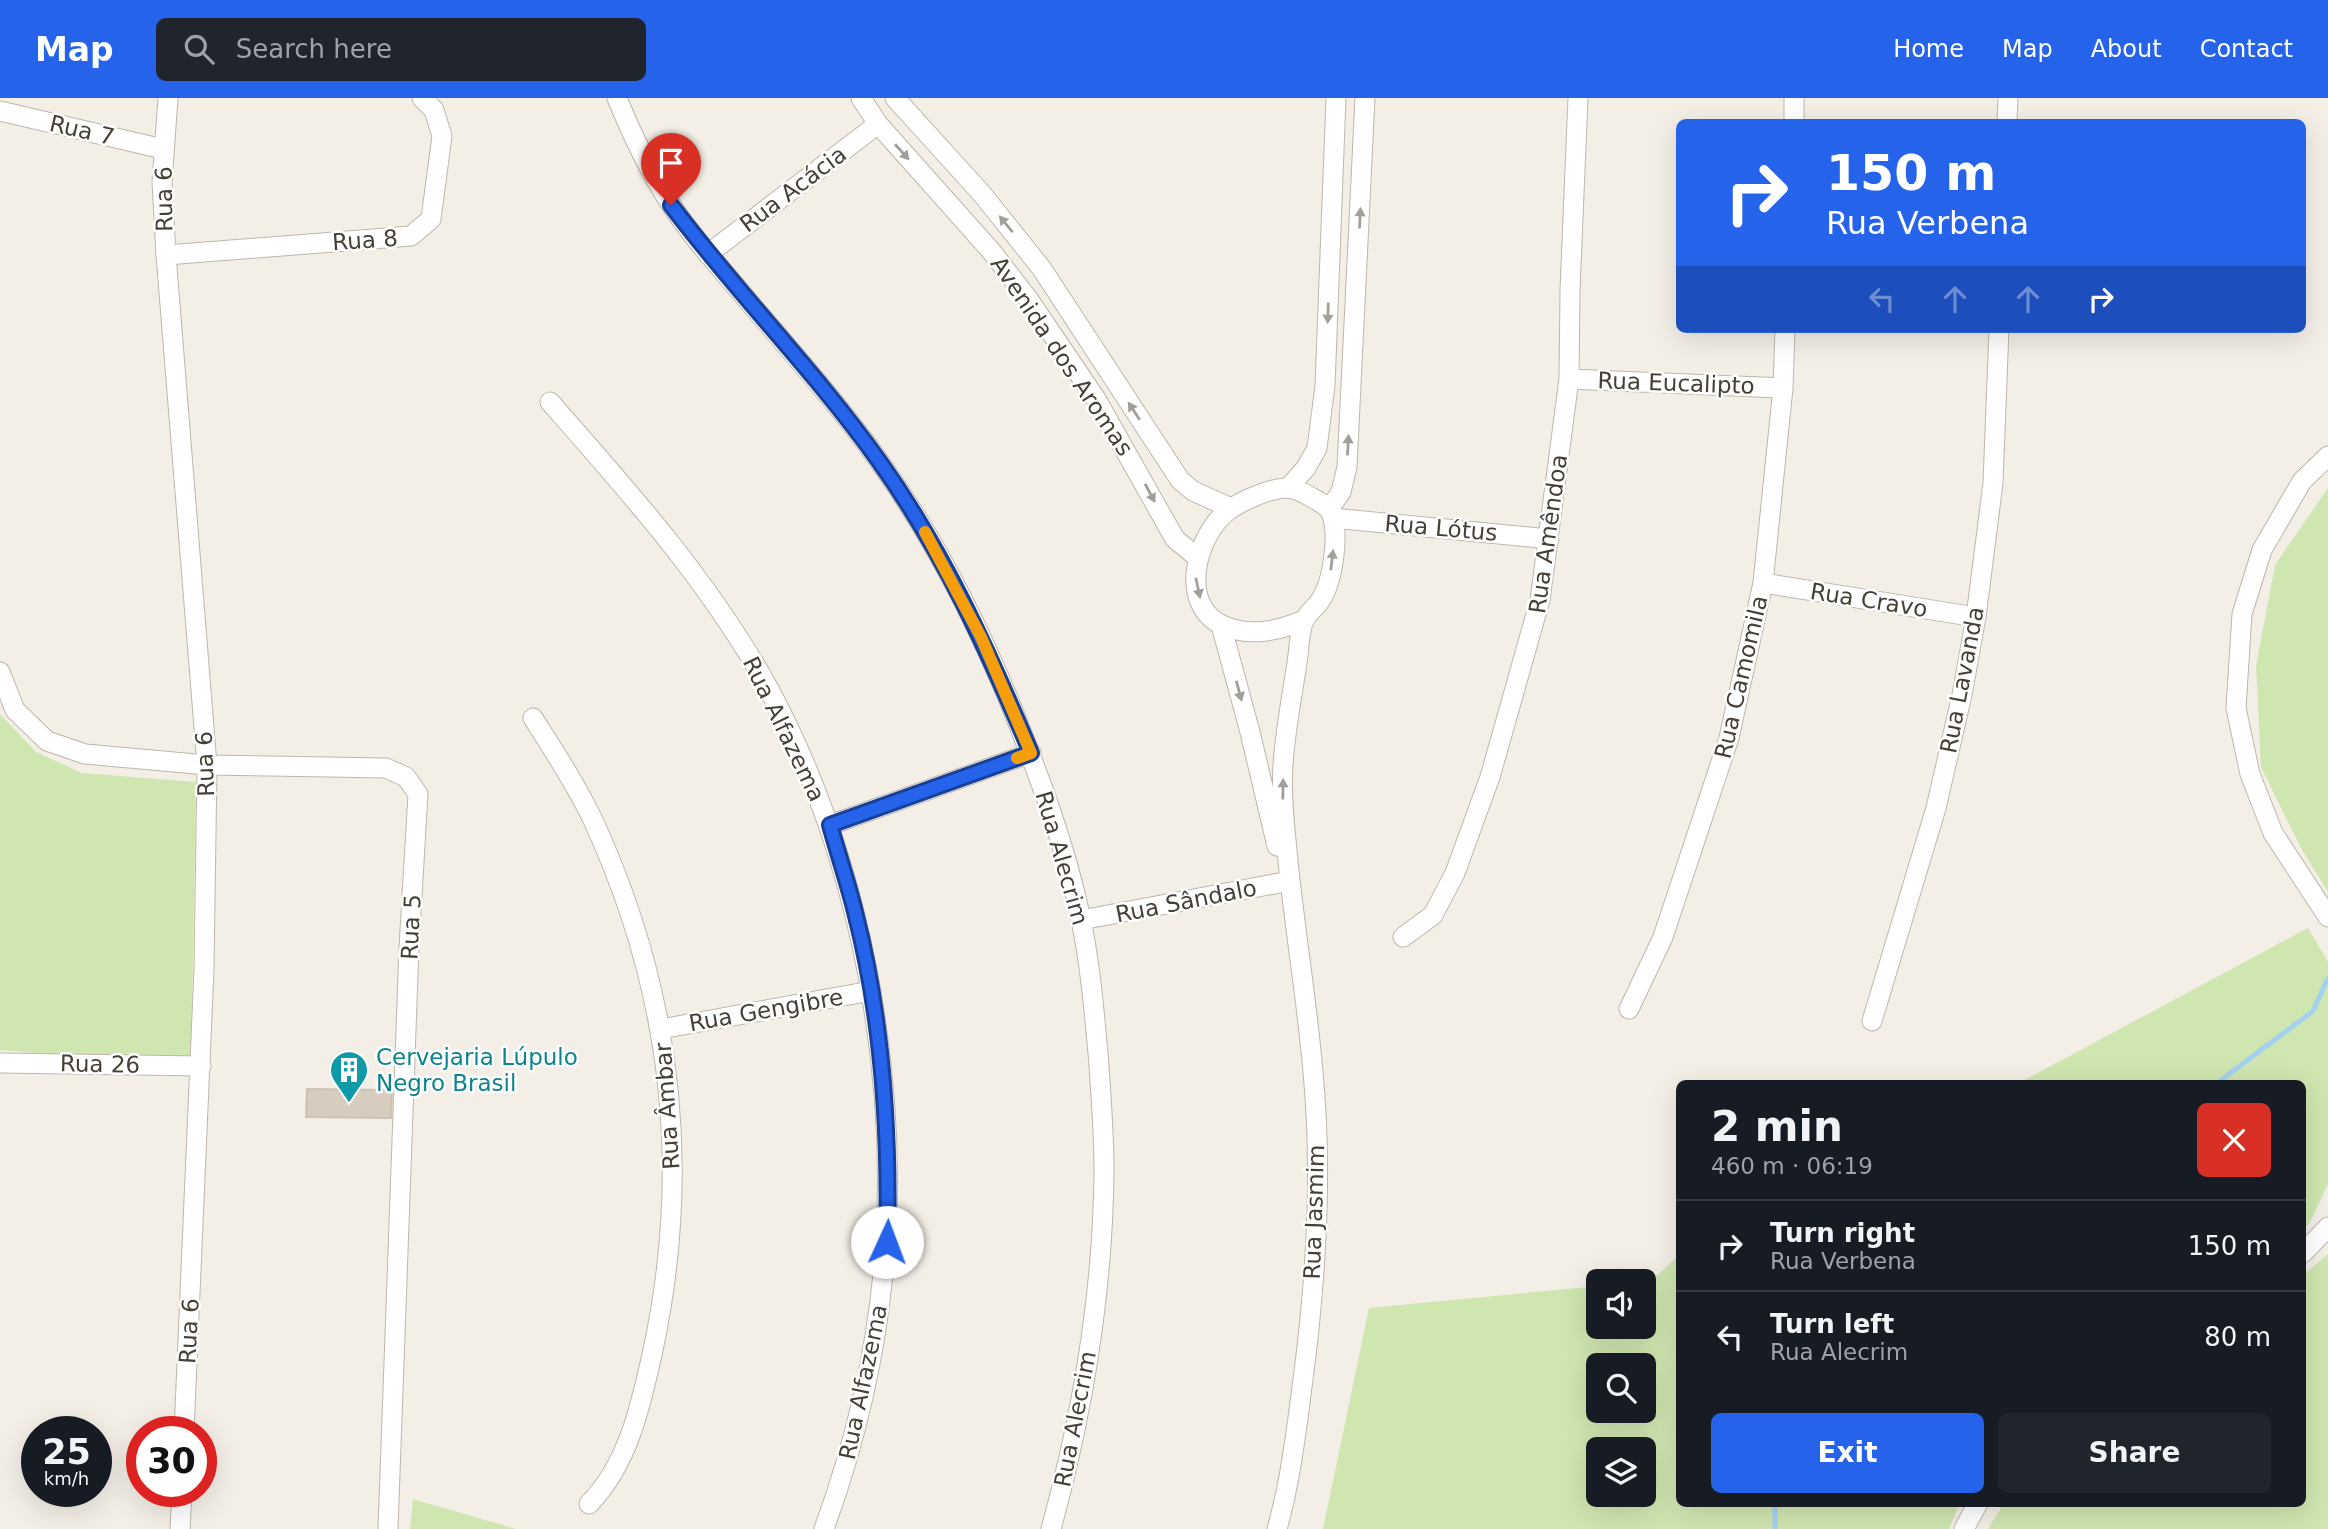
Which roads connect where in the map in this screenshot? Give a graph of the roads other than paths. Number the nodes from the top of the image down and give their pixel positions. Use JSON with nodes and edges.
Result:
{"nodes":[{"id":1,"x":168,"y":98,"type":"edge"},
{"id":2,"x":422,"y":98,"type":"edge"},
{"id":3,"x":617,"y":98,"type":"edge"},
{"id":4,"x":861,"y":98,"type":"edge"},
{"id":5,"x":895,"y":98,"type":"edge"},
{"id":6,"x":1336,"y":98,"type":"edge"},
{"id":7,"x":1365,"y":98,"type":"edge"},
{"id":8,"x":1578,"y":98,"type":"edge"},
{"id":9,"x":1794,"y":98,"type":"edge"},
{"id":10,"x":2008,"y":98,"type":"edge"},
{"id":11,"x":0,"y":111,"type":"edge"},
{"id":12,"x":1794,"y":119,"type":"edge"},
{"id":13,"x":2007,"y":119,"type":"edge"},
{"id":14,"x":878,"y":124,"type":"junction"},
{"id":15,"x":163,"y":149,"type":"junction"},
{"id":16,"x":708,"y":254,"type":"junction"},
{"id":17,"x":166,"y":255,"type":"junction"},
{"id":18,"x":1785,"y":333,"type":"edge"},
{"id":19,"x":1999,"y":333,"type":"edge"},
{"id":20,"x":1569,"y":379,"type":"junction"},
{"id":21,"x":1783,"y":388,"type":"junction"},
{"id":22,"x":550,"y":402,"type":"dead end"},
{"id":23,"x":2328,"y":456,"type":"edge"},
{"id":24,"x":1288,"y":488,"type":"junction"},
{"id":25,"x":1231,"y":508,"type":"junction"},
{"id":26,"x":1331,"y":513,"type":"junction"},
{"id":27,"x":1549,"y":539,"type":"junction"},
{"id":28,"x":1197,"y":556,"type":"junction"},
{"id":29,"x":1763,"y":583,"type":"junction"},
{"id":30,"x":1976,"y":618,"type":"junction"},
{"id":31,"x":1304,"y":620,"type":"junction"},
{"id":32,"x":1221,"y":625,"type":"junction"},
{"id":33,"x":0,"y":672,"type":"edge"},
{"id":34,"x":533,"y":718,"type":"dead end"},
{"id":35,"x":1031,"y":753,"type":"junction"},
{"id":36,"x":207,"y":765,"type":"junction"},
{"id":37,"x":830,"y":825,"type":"junction"},
{"id":38,"x":1288,"y":886,"type":"junction"},
{"id":39,"x":2328,"y":917,"type":"edge"},
{"id":40,"x":1081,"y":920,"type":"junction"},
{"id":41,"x":1403,"y":937,"type":"dead end"},
{"id":42,"x":871,"y":991,"type":"junction"},
{"id":43,"x":1629,"y":1009,"type":"dead end"},
{"id":44,"x":1872,"y":1021,"type":"dead end"},
{"id":45,"x":661,"y":1029,"type":"junction"},
{"id":46,"x":0,"y":1063,"type":"edge"},
{"id":47,"x":201,"y":1066,"type":"junction"},
{"id":48,"x":2328,"y":1227,"type":"edge"},
{"id":49,"x":2306,"y":1250,"type":"edge"},
{"id":50,"x":185,"y":1416,"type":"edge"},
{"id":51,"x":589,"y":1504,"type":"dead end"},
{"id":52,"x":181,"y":1507,"type":"edge"},
{"id":53,"x":1976,"y":1507,"type":"edge"},
{"id":54,"x":180,"y":1529,"type":"edge"},
{"id":55,"x":388,"y":1529,"type":"edge"},
{"id":56,"x":824,"y":1529,"type":"edge"},
{"id":57,"x":1051,"y":1529,"type":"edge"},
{"id":58,"x":1277,"y":1529,"type":"edge"},
{"id":59,"x":1964,"y":1529,"type":"edge"}],
"edges":[{"from":1,"to":15,"type":"street","name":"Rua 6"},
{"from":2,"to":17,"type":"street","name":"Rua 8"},
{"from":3,"to":16,"type":"street","name":"Rua Alecrim"},
{"from":4,"to":14,"type":"street","name":"Avenida dos Aromas"},
{"from":25,"to":5,"type":"street","name":"Avenida dos Aromas","one_way":true},
{"from":6,"to":24,"type":"street","one_way":true},
{"from":26,"to":7,"type":"street","one_way":true},
{"from":8,"to":20,"type":"street","name":"Rua Amêndoa"},
{"from":9,"to":12,"type":"street"},
{"from":10,"to":13,"type":"street"},
{"from":11,"to":15,"type":"street","name":"Rua 7"},
{"from":14,"to":16,"type":"street","name":"Rua Acácia"},
{"from":14,"to":28,"type":"street","name":"Avenida dos Aromas","one_way":true},
{"from":15,"to":17,"type":"street","name":"Rua 6"},
{"from":16,"to":35,"type":"street","name":"Rua Alecrim"},
{"from":17,"to":36,"type":"street","name":"Rua 6"},
{"from":18,"to":21,"type":"street","name":"Rua Camomila"},
{"from":19,"to":30,"type":"street","name":"Rua Lavanda"},
{"from":20,"to":21,"type":"street","name":"Rua Eucalipto"},
{"from":20,"to":27,"type":"street","name":"Rua Amêndoa"},
{"from":21,"to":29,"type":"street","name":"Rua Camomila"},
{"from":22,"to":37,"type":"street","name":"Rua Alfazema"},
{"from":23,"to":39,"type":"street"},
{"from":24,"to":25,"type":"street"},
{"from":24,"to":26,"type":"street"},
{"from":25,"to":28,"type":"street"},
{"from":26,"to":27,"type":"street","name":"Rua Lótus"},
{"from":31,"to":26,"type":"street","one_way":true},
{"from":27,"to":41,"type":"street","name":"Rua Amêndoa"},
{"from":28,"to":32,"type":"street","one_way":true},
{"from":29,"to":30,"type":"street","name":"Rua Cravo"},
{"from":29,"to":43,"type":"street","name":"Rua Camomila"},
{"from":30,"to":44,"type":"street","name":"Rua Lavanda"},
{"from":31,"to":32,"type":"street"},
{"from":38,"to":31,"type":"street","one_way":true},
{"from":32,"to":38,"type":"street","one_way":true},
{"from":33,"to":36,"type":"street","name":"Rua 5"},
{"from":34,"to":45,"type":"street","name":"Rua Âmbar"},
{"from":35,"to":37,"type":"street"},
{"from":35,"to":40,"type":"street","name":"Rua Alecrim"},
{"from":36,"to":47,"type":"street","name":"Rua 6"},
{"from":36,"to":55,"type":"street","name":"Rua 5"},
{"from":37,"to":42,"type":"street","name":"Rua Alfazema"},
{"from":38,"to":40,"type":"street","name":"Rua Sândalo"},
{"from":38,"to":58,"type":"street","name":"Rua Jasmim"},
{"from":40,"to":57,"type":"street","name":"Rua Alecrim"},
{"from":42,"to":45,"type":"street","name":"Rua Gengibre"},
{"from":42,"to":56,"type":"street","name":"Rua Alfazema"},
{"from":45,"to":51,"type":"street","name":"Rua Âmbar"},
{"from":46,"to":47,"type":"street","name":"Rua 26"},
{"from":47,"to":50,"type":"street","name":"Rua 6"},
{"from":48,"to":49,"type":"street"},
{"from":52,"to":54,"type":"street"},
{"from":53,"to":59,"type":"street"}]}
